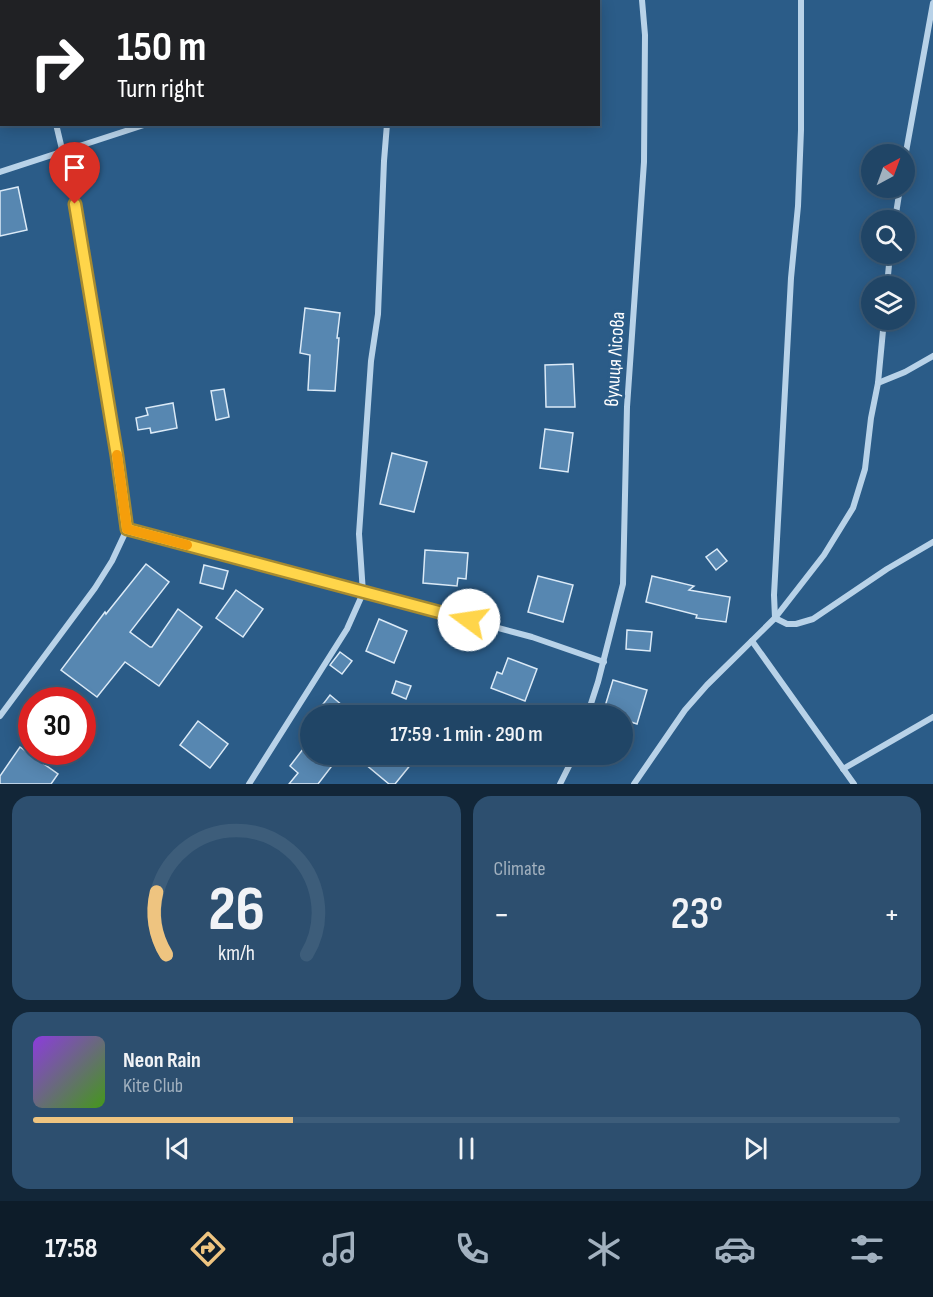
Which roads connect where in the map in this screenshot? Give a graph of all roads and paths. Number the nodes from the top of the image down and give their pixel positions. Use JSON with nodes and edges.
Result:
{"nodes":[{"id":1,"x":642,"y":0,"type":"edge"},
{"id":2,"x":801,"y":0,"type":"edge"},
{"id":3,"x":933,"y":3,"type":"edge"},
{"id":4,"x":56,"y":126,"type":"edge"},
{"id":5,"x":141,"y":126,"type":"edge"},
{"id":6,"x":387,"y":126,"type":"edge"},
{"id":7,"x":907,"y":144,"type":"edge"},
{"id":8,"x":63,"y":152,"type":"junction"},
{"id":9,"x":0,"y":172,"type":"edge"},
{"id":10,"x":883,"y":330,"type":"edge"},
{"id":11,"x":933,"y":356,"type":"edge"},
{"id":12,"x":878,"y":383,"type":"junction"},
{"id":13,"x":127,"y":529,"type":"junction"},
{"id":14,"x":933,"y":542,"type":"edge"},
{"id":15,"x":363,"y":593,"type":"junction"},
{"id":16,"x":775,"y":618,"type":"junction"},
{"id":17,"x":752,"y":641,"type":"junction"},
{"id":18,"x":604,"y":662,"type":"junction"},
{"id":19,"x":590,"y":705,"type":"edge"},
{"id":20,"x":0,"y":716,"type":"edge"},
{"id":21,"x":933,"y":717,"type":"edge"},
{"id":22,"x":569,"y":765,"type":"edge"},
{"id":23,"x":843,"y":769,"type":"junction"},
{"id":24,"x":249,"y":784,"type":"edge"},
{"id":25,"x":560,"y":784,"type":"edge"},
{"id":26,"x":634,"y":784,"type":"edge"},
{"id":27,"x":854,"y":784,"type":"edge"}],
"edges":[{"from":1,"to":18,"type":"street","name":"вулиця Лісова"},
{"from":2,"to":16,"type":"street"},
{"from":3,"to":7,"type":"street"},
{"from":4,"to":8,"type":"street"},
{"from":5,"to":8,"type":"street"},
{"from":6,"to":15,"type":"street"},
{"from":8,"to":9,"type":"street"},
{"from":8,"to":13,"type":"street"},
{"from":10,"to":12,"type":"street"},
{"from":11,"to":12,"type":"street"},
{"from":12,"to":16,"type":"street"},
{"from":13,"to":15,"type":"street"},
{"from":13,"to":20,"type":"street"},
{"from":14,"to":16,"type":"street"},
{"from":15,"to":18,"type":"street"},
{"from":15,"to":24,"type":"street"},
{"from":16,"to":17,"type":"street"},
{"from":17,"to":23,"type":"street"},
{"from":17,"to":26,"type":"street"},
{"from":18,"to":19,"type":"street","name":"вулиця Лісова"},
{"from":21,"to":23,"type":"street"},
{"from":22,"to":25,"type":"street"},
{"from":23,"to":27,"type":"street"}]}
